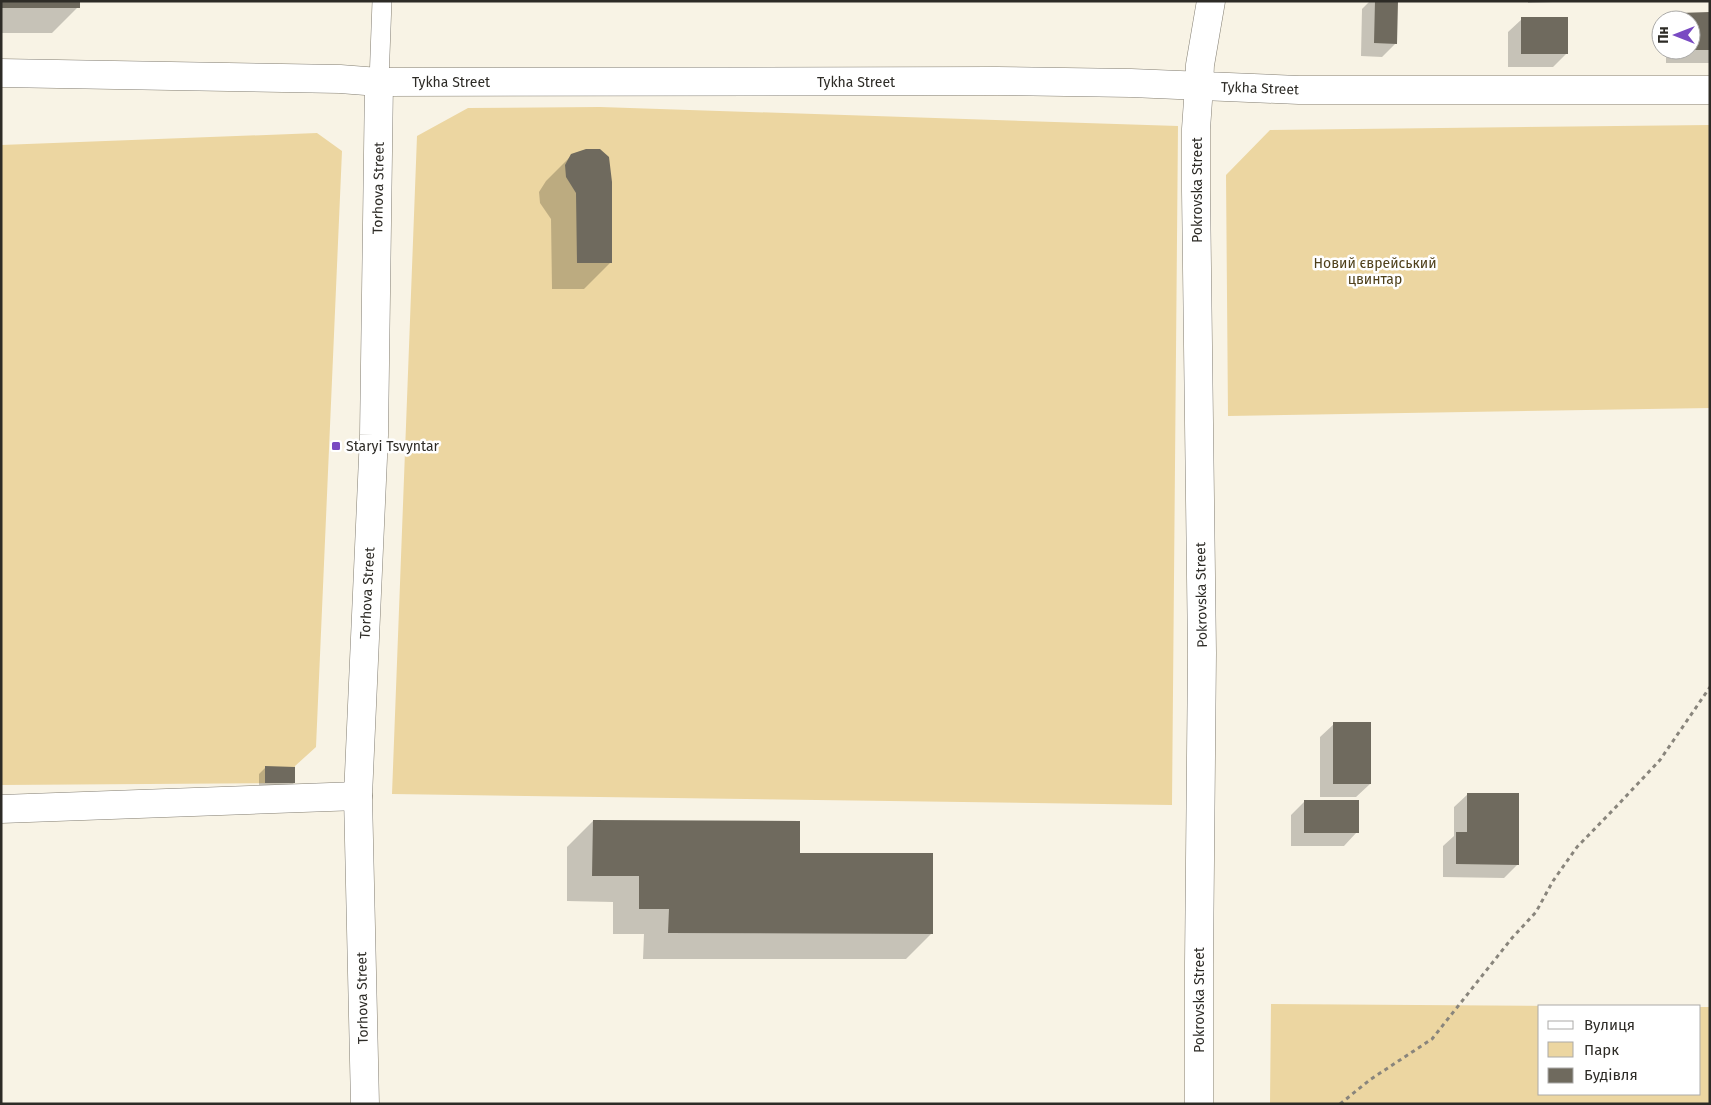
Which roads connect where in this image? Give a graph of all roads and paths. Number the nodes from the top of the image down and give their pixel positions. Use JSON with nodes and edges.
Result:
{"nodes":[{"id":1,"x":382,"y":1,"type":"edge"},
{"id":2,"x":1211,"y":1,"type":"edge"},
{"id":3,"x":1,"y":73,"type":"edge"},
{"id":4,"x":379,"y":82,"type":"junction"},
{"id":5,"x":1199,"y":86,"type":"junction"},
{"id":6,"x":1710,"y":90,"type":"edge"},
{"id":7,"x":1710,"y":687,"type":"edge"},
{"id":8,"x":358,"y":796,"type":"junction"},
{"id":9,"x":1,"y":809,"type":"edge"},
{"id":10,"x":365,"y":1104,"type":"edge"},
{"id":11,"x":1199,"y":1104,"type":"edge"},
{"id":12,"x":1340,"y":1104,"type":"edge"}],
"edges":[{"from":1,"to":4,"type":"lane"},
{"from":2,"to":5,"type":"main road","name":"Pokrovska Street"},
{"from":3,"to":4,"type":"main road","name":"Tykha Street"},
{"from":4,"to":5,"type":"main road","name":"Tykha Street"},
{"from":4,"to":8,"type":"main road","name":"Torhova Street"},
{"from":5,"to":6,"type":"main road","name":"Tykha Street"},
{"from":5,"to":11,"type":"main road","name":"Pokrovska Street"},
{"from":7,"to":12,"type":"path"},
{"from":8,"to":9,"type":"main road"},
{"from":8,"to":10,"type":"main road","name":"Torhova Street"}]}
